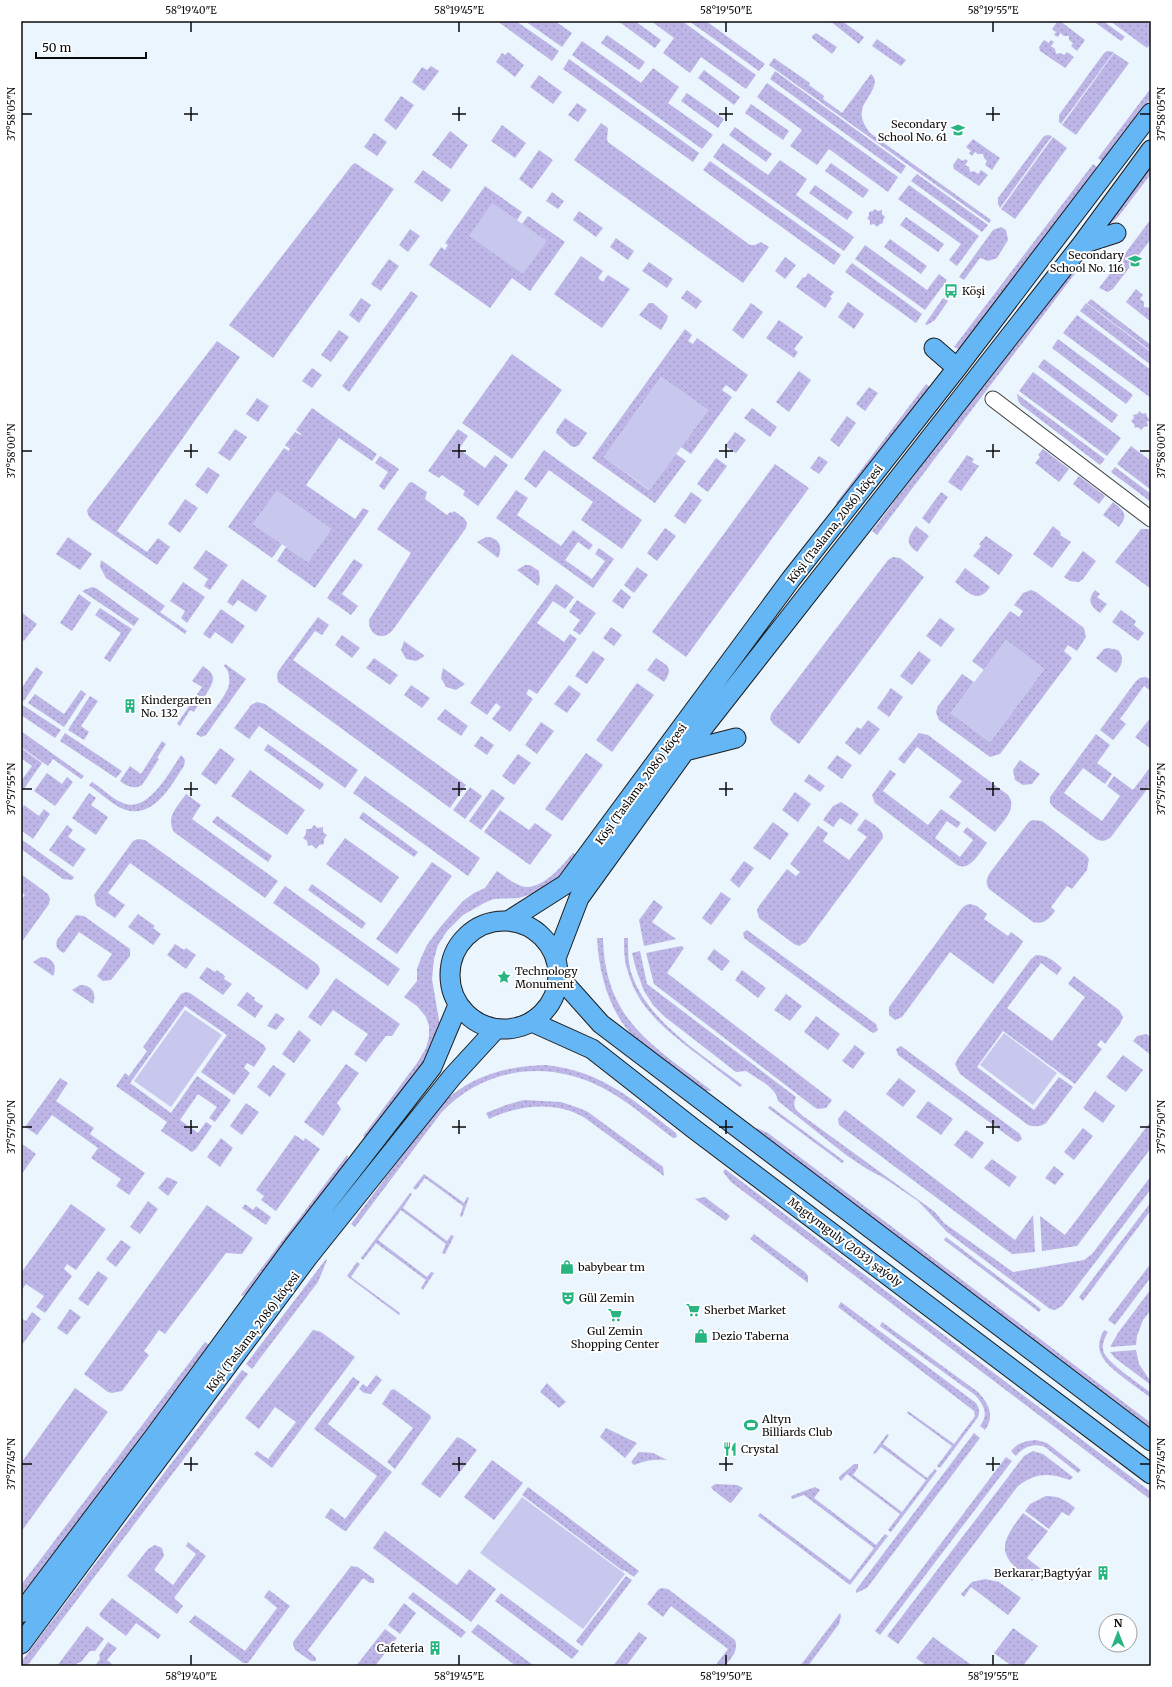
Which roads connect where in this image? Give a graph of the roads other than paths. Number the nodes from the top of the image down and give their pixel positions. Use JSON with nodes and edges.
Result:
{"nodes":[{"id":1,"x":1151,"y":114,"type":"edge"},
{"id":2,"x":1151,"y":150,"type":"edge"},
{"id":3,"x":1116,"y":233,"type":"dead end"},
{"id":4,"x":1082,"y":244,"type":"junction"},
{"id":5,"x":934,"y":348,"type":"dead end"},
{"id":6,"x":957,"y":368,"type":"junction"},
{"id":7,"x":993,"y":399,"type":"dead end"},
{"id":8,"x":1151,"y":520,"type":"edge"},
{"id":9,"x":736,"y":738,"type":"dead end"},
{"id":10,"x":685,"y":751,"type":"junction"},
{"id":11,"x":508,"y":921,"type":"junction"},
{"id":12,"x":556,"y":958,"type":"junction"},
{"id":13,"x":558,"y":977,"type":"junction"},
{"id":14,"x":458,"y":1005,"type":"junction"},
{"id":15,"x":532,"y":1022,"type":"junction"},
{"id":16,"x":496,"y":1029,"type":"junction"},
{"id":17,"x":1151,"y":1442,"type":"edge"},
{"id":18,"x":1151,"y":1474,"type":"edge"},
{"id":19,"x":21,"y":1613,"type":"edge"},
{"id":20,"x":21,"y":1644,"type":"edge"}],
"edges":[{"from":1,"to":6,"type":"main road","name":"Köşi (Taslama, 2086) köçesi"},
{"from":2,"to":4,"type":"main road","name":"Köşi (Taslama, 2086) köçesi"},
{"from":3,"to":4,"type":"main road"},
{"from":4,"to":10,"type":"main road","name":"Köşi (Taslama, 2086) köçesi"},
{"from":5,"to":6,"type":"main road"},
{"from":6,"to":11,"type":"main road","name":"Köşi (Taslama, 2086) köçesi"},
{"from":7,"to":8,"type":"street"},
{"from":9,"to":10,"type":"main road"},
{"from":10,"to":12,"type":"main road","name":"Köşi (Taslama, 2086) köçesi"},
{"from":11,"to":12,"type":"main road"},
{"from":11,"to":14,"type":"main road"},
{"from":12,"to":13,"type":"main road"},
{"from":13,"to":15,"type":"main road"},
{"from":13,"to":17,"type":"main road"},
{"from":14,"to":16,"type":"main road"},
{"from":14,"to":19,"type":"main road","name":"Köşi (Taslama, 2086) köçesi"},
{"from":15,"to":16,"type":"main road"},
{"from":15,"to":18,"type":"main road","name":"Magtymguly (2033) şaýoly"},
{"from":16,"to":20,"type":"main road","name":"Köşi (Taslama, 2086) köçesi"}]}
